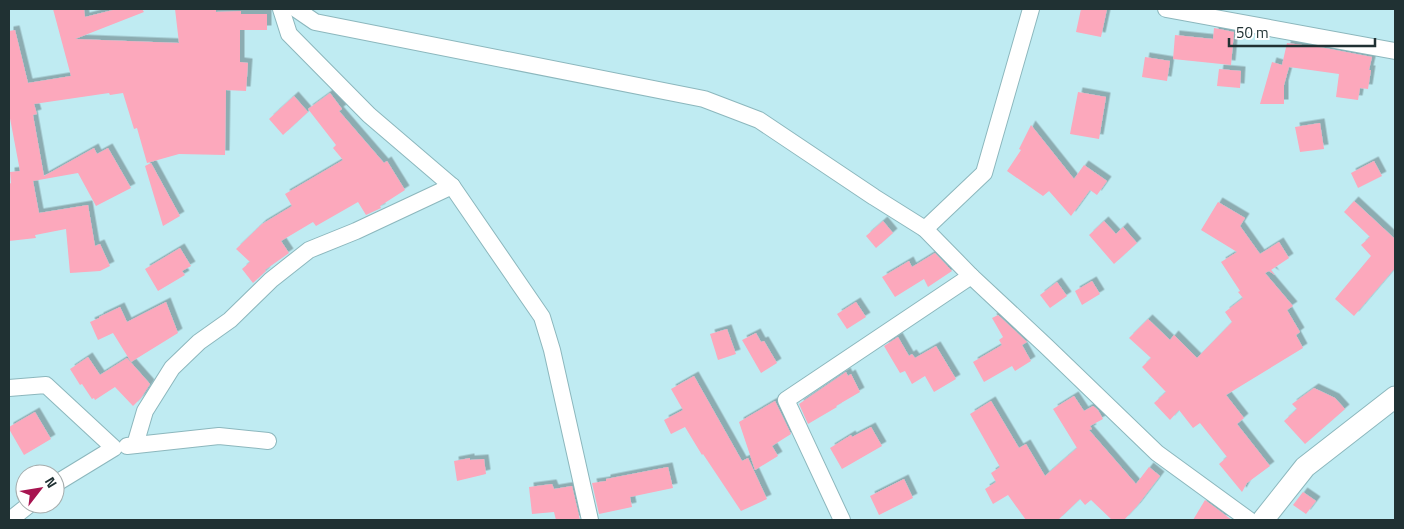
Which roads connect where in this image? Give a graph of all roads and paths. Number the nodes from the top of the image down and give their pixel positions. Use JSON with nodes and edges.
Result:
{"nodes":[{"id":1,"x":281,"y":9,"type":"edge"},
{"id":2,"x":296,"y":9,"type":"edge"},
{"id":3,"x":1031,"y":9,"type":"edge"},
{"id":4,"x":1166,"y":9,"type":"edge"},
{"id":5,"x":1395,"y":51,"type":"edge"},
{"id":6,"x":452,"y":186,"type":"junction"},
{"id":7,"x":925,"y":229,"type":"junction"},
{"id":8,"x":971,"y":276,"type":"junction"},
{"id":9,"x":9,"y":388,"type":"edge"},
{"id":10,"x":1395,"y":397,"type":"edge"},
{"id":11,"x":268,"y":441,"type":"dead end"},
{"id":12,"x":135,"y":446,"type":"junction"},
{"id":13,"x":114,"y":448,"type":"junction"},
{"id":14,"x":65,"y":478,"type":"edge"},
{"id":15,"x":590,"y":520,"type":"edge"},
{"id":16,"x":842,"y":520,"type":"edge"},
{"id":17,"x":1248,"y":520,"type":"edge"},
{"id":18,"x":1262,"y":520,"type":"edge"}],
"edges":[{"from":1,"to":6,"type":"street"},
{"from":2,"to":7,"type":"street"},
{"from":3,"to":7,"type":"street"},
{"from":4,"to":5,"type":"street"},
{"from":6,"to":12,"type":"street"},
{"from":6,"to":15,"type":"street"},
{"from":7,"to":8,"type":"street"},
{"from":8,"to":16,"type":"street"},
{"from":8,"to":17,"type":"street"},
{"from":9,"to":13,"type":"street"},
{"from":10,"to":18,"type":"street"},
{"from":11,"to":12,"type":"street"},
{"from":12,"to":13,"type":"street"},
{"from":13,"to":14,"type":"street"}]}
